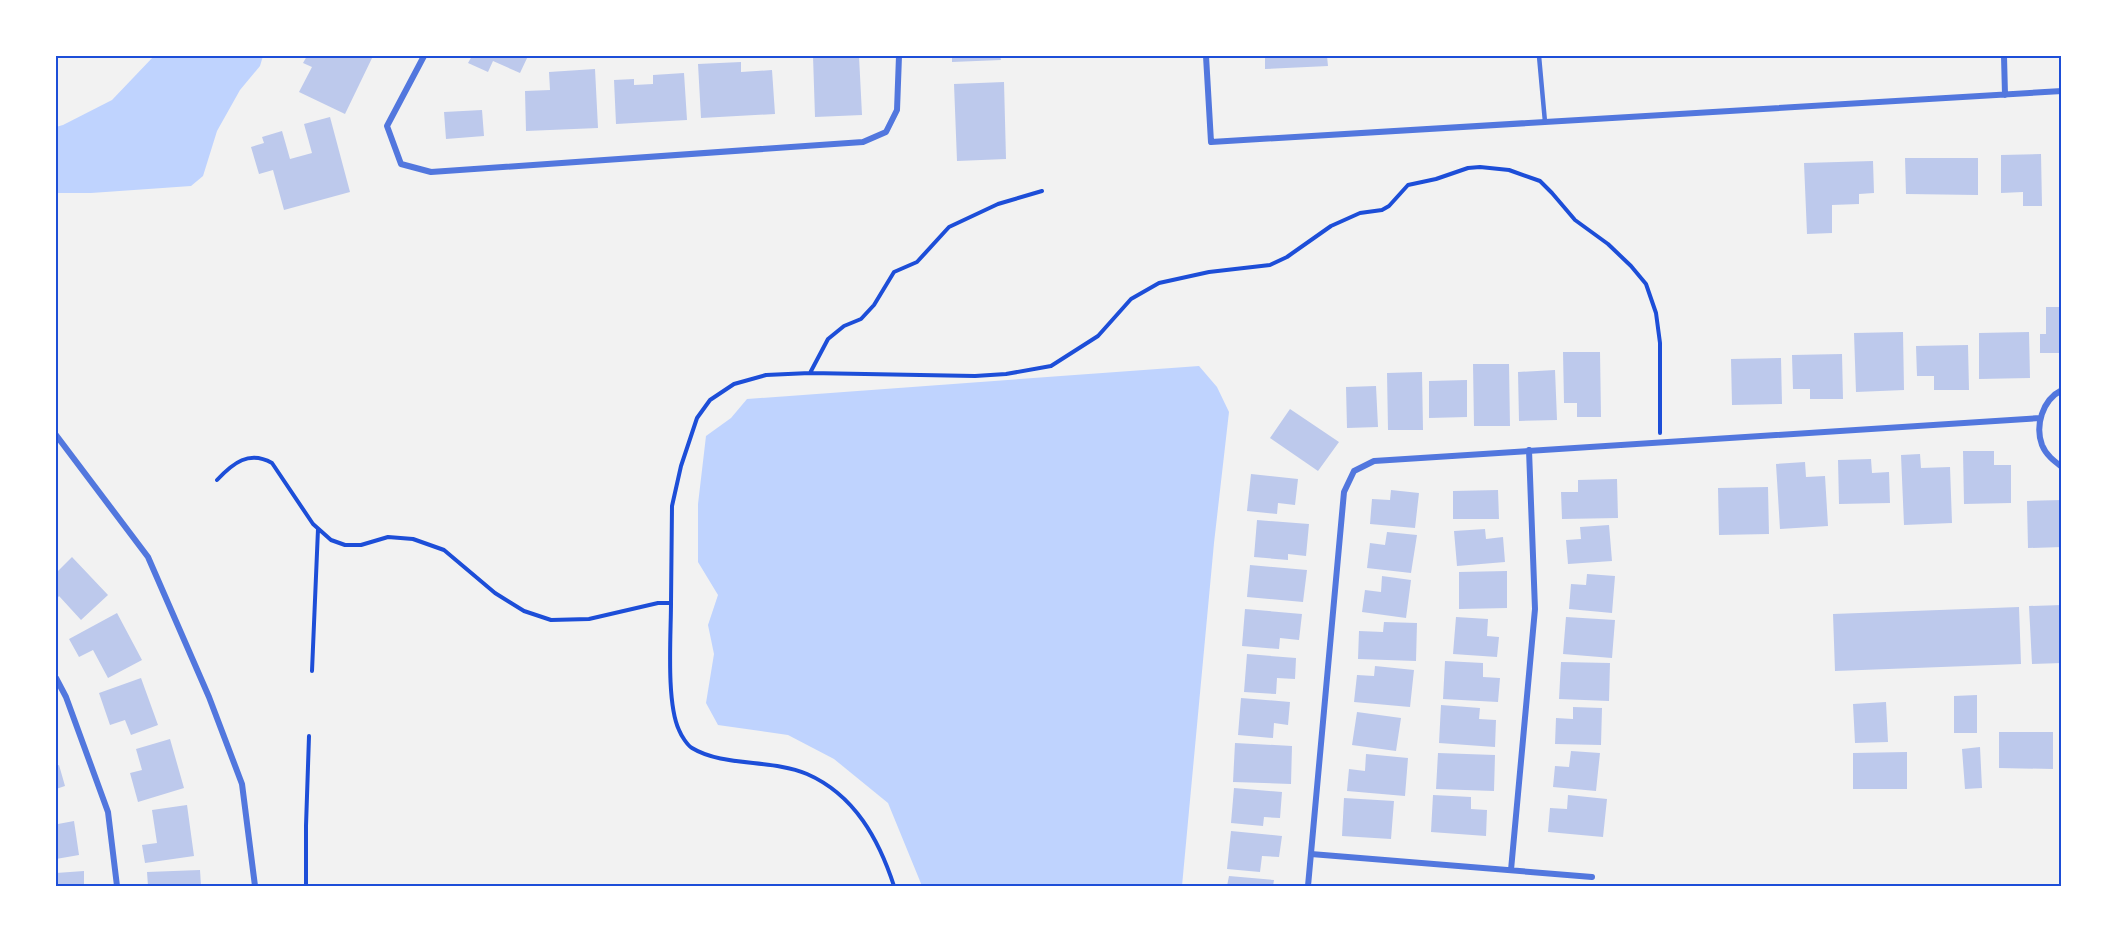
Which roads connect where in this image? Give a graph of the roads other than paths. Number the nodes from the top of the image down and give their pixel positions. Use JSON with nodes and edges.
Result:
{"nodes":[{"id":1,"x":424,"y":56,"type":"edge"},
{"id":2,"x":899,"y":56,"type":"edge"},
{"id":3,"x":1206,"y":56,"type":"edge"},
{"id":4,"x":1539,"y":56,"type":"edge"},
{"id":5,"x":2004,"y":56,"type":"edge"},
{"id":6,"x":2061,"y":91,"type":"edge"},
{"id":7,"x":2005,"y":95,"type":"junction"},
{"id":8,"x":1545,"y":122,"type":"junction"},
{"id":9,"x":2061,"y":390,"type":"edge"},
{"id":10,"x":2040,"y":418,"type":"junction"},
{"id":11,"x":56,"y":435,"type":"edge"},
{"id":12,"x":1529,"y":450,"type":"junction"},
{"id":13,"x":2061,"y":467,"type":"edge"},
{"id":14,"x":56,"y":678,"type":"edge"},
{"id":15,"x":1311,"y":854,"type":"junction"},
{"id":16,"x":1511,"y":870,"type":"junction"},
{"id":17,"x":1592,"y":877,"type":"dead end"},
{"id":18,"x":117,"y":886,"type":"edge"},
{"id":19,"x":255,"y":886,"type":"edge"},
{"id":20,"x":1308,"y":886,"type":"edge"}],
"edges":[{"from":1,"to":2,"type":"street"},
{"from":3,"to":8,"type":"street"},
{"from":4,"to":8,"type":"lane"},
{"from":5,"to":7,"type":"street"},
{"from":6,"to":7,"type":"street"},
{"from":7,"to":8,"type":"street"},
{"from":9,"to":10,"type":"street"},
{"from":10,"to":12,"type":"street"},
{"from":10,"to":13,"type":"street"},
{"from":11,"to":19,"type":"street"},
{"from":12,"to":15,"type":"street"},
{"from":12,"to":16,"type":"street"},
{"from":14,"to":18,"type":"street"},
{"from":15,"to":16,"type":"street"},
{"from":15,"to":20,"type":"street"},
{"from":16,"to":17,"type":"street"}]}
